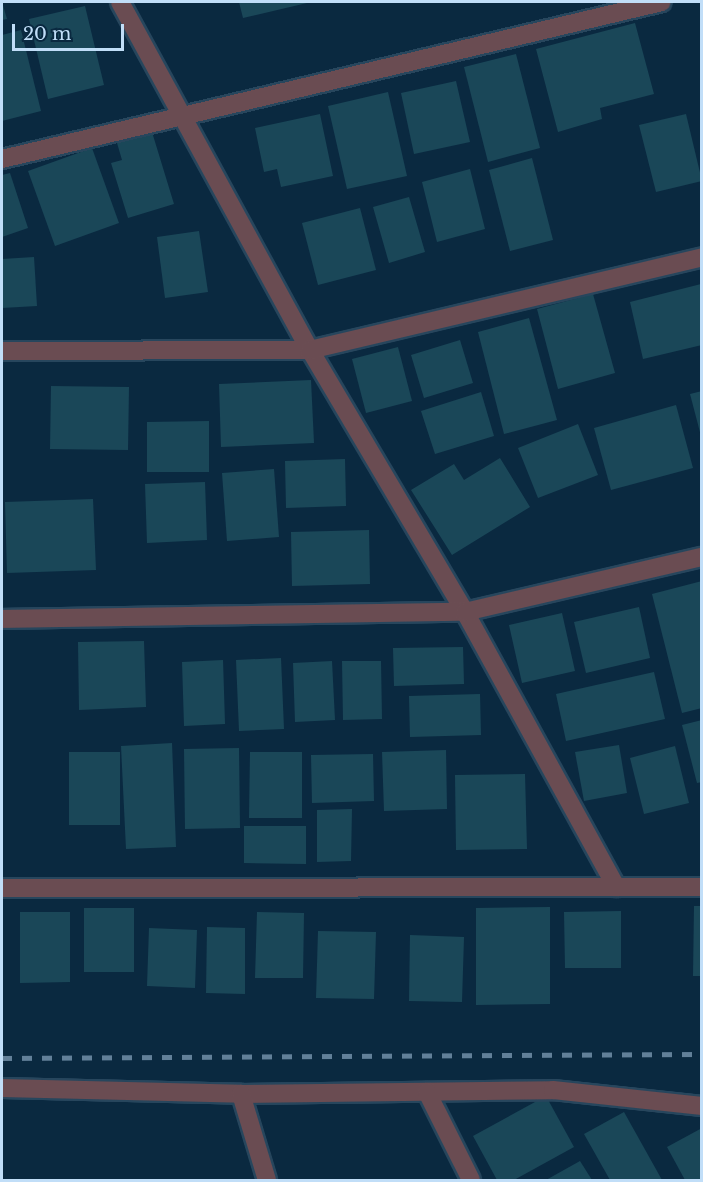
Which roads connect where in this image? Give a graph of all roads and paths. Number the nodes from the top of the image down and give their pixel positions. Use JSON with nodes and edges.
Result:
{"nodes":[{"id":1,"x":120,"y":2,"type":"edge"},
{"id":2,"x":662,"y":2,"type":"edge"},
{"id":3,"x":186,"y":117,"type":"junction"},
{"id":4,"x":2,"y":159,"type":"edge"},
{"id":5,"x":702,"y":257,"type":"edge"},
{"id":6,"x":310,"y":350,"type":"junction"},
{"id":7,"x":2,"y":351,"type":"edge"},
{"id":8,"x":702,"y":557,"type":"edge"},
{"id":9,"x":465,"y":612,"type":"junction"},
{"id":10,"x":2,"y":619,"type":"edge"},
{"id":11,"x":616,"y":887,"type":"junction"},
{"id":12,"x":702,"y":887,"type":"edge"},
{"id":13,"x":2,"y":888,"type":"edge"},
{"id":14,"x":2,"y":1088,"type":"edge"},
{"id":15,"x":427,"y":1092,"type":"junction"},
{"id":16,"x":241,"y":1094,"type":"junction"},
{"id":17,"x":702,"y":1106,"type":"edge"},
{"id":18,"x":267,"y":1180,"type":"edge"},
{"id":19,"x":471,"y":1180,"type":"edge"}],
"edges":[{"from":1,"to":3,"type":"lane"},
{"from":2,"to":3,"type":"lane"},
{"from":3,"to":4,"type":"lane"},
{"from":3,"to":6,"type":"lane"},
{"from":5,"to":6,"type":"lane"},
{"from":6,"to":7,"type":"lane"},
{"from":6,"to":9,"type":"lane"},
{"from":8,"to":9,"type":"lane"},
{"from":9,"to":10,"type":"lane"},
{"from":9,"to":11,"type":"lane"},
{"from":11,"to":12,"type":"lane"},
{"from":11,"to":13,"type":"lane"},
{"from":14,"to":16,"type":"lane"},
{"from":15,"to":16,"type":"lane"},
{"from":15,"to":17,"type":"lane"},
{"from":15,"to":19,"type":"lane"},
{"from":16,"to":18,"type":"lane"}]}
